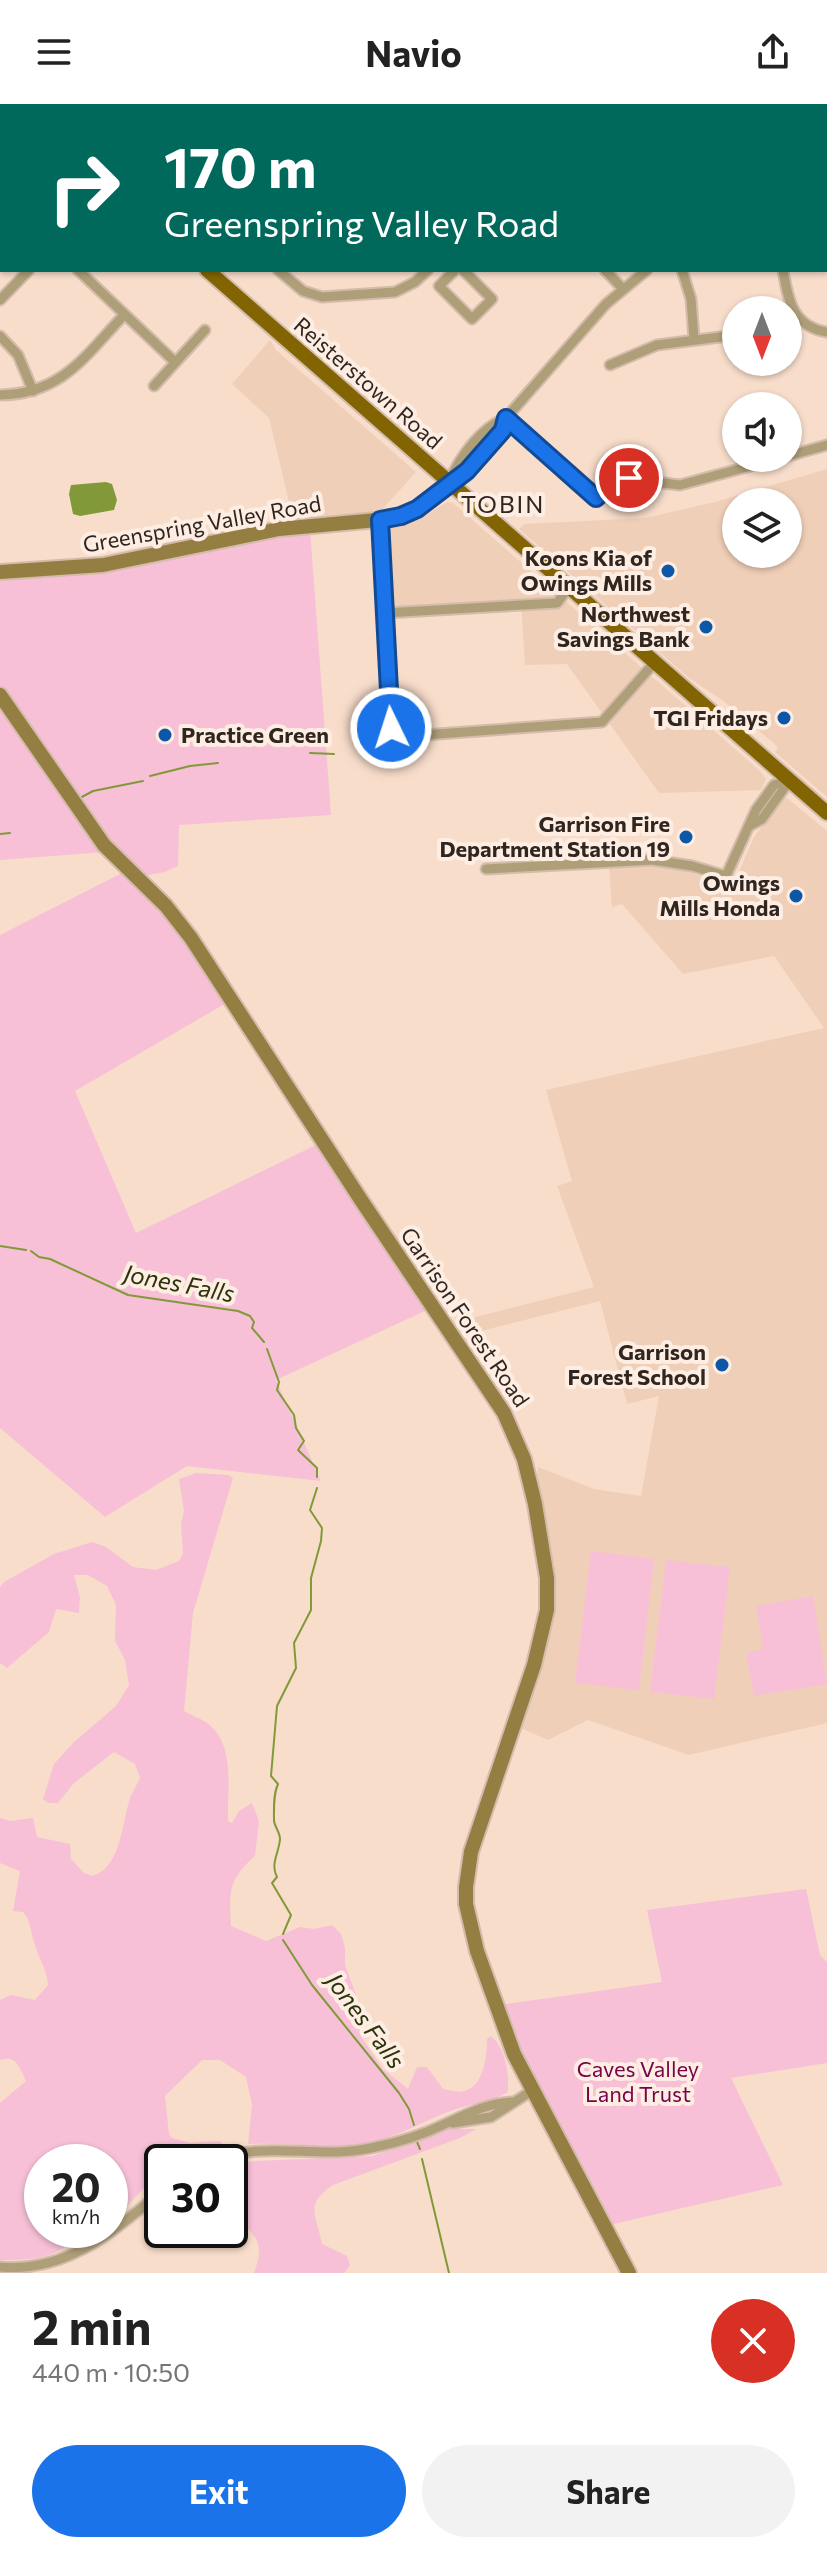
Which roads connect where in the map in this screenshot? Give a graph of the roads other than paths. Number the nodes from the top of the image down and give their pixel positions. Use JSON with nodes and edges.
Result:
{"nodes":[{"id":1,"x":27,"y":272,"type":"edge"},
{"id":2,"x":80,"y":272,"type":"edge"},
{"id":3,"x":209,"y":272,"type":"edge"},
{"id":4,"x":426,"y":272,"type":"edge"},
{"id":5,"x":453,"y":272,"type":"edge"},
{"id":6,"x":465,"y":272,"type":"edge"},
{"id":7,"x":607,"y":272,"type":"edge"},
{"id":8,"x":644,"y":272,"type":"edge"},
{"id":9,"x":683,"y":272,"type":"edge"},
{"id":10,"x":783,"y":272,"type":"edge"},
{"id":11,"x":287,"y":273,"type":"edge"},
{"id":12,"x":622,"y":288,"type":"junction"},
{"id":13,"x":788,"y":296,"type":"edge"},
{"id":14,"x":0,"y":300,"type":"edge"},
{"id":15,"x":124,"y":315,"type":"junction"},
{"id":16,"x":802,"y":322,"type":"edge"},
{"id":17,"x":205,"y":330,"type":"dead end"},
{"id":18,"x":827,"y":332,"type":"edge"},
{"id":19,"x":0,"y":336,"type":"edge"},
{"id":20,"x":722,"y":336,"type":"edge"},
{"id":21,"x":694,"y":339,"type":"junction"},
{"id":22,"x":175,"y":362,"type":"junction"},
{"id":23,"x":610,"y":365,"type":"dead end"},
{"id":24,"x":154,"y":386,"type":"dead end"},
{"id":25,"x":33,"y":391,"type":"junction"},
{"id":26,"x":0,"y":395,"type":"edge"},
{"id":27,"x":506,"y":418,"type":"junction"},
{"id":28,"x":827,"y":445,"type":"edge"},
{"id":29,"x":802,"y":452,"type":"edge"},
{"id":30,"x":728,"y":472,"type":"edge"},
{"id":31,"x":448,"y":483,"type":"junction"},
{"id":32,"x":380,"y":520,"type":"junction"},
{"id":33,"x":0,"y":572,"type":"edge"},
{"id":34,"x":569,"y":587,"type":"junction"},
{"id":35,"x":385,"y":613,"type":"junction"},
{"id":36,"x":655,"y":662,"type":"junction"},
{"id":37,"x":0,"y":695,"type":"edge"},
{"id":38,"x":790,"y":780,"type":"junction"},
{"id":39,"x":827,"y":813,"type":"edge"},
{"id":40,"x":486,"y":869,"type":"dead end"},
{"id":41,"x":533,"y":2090,"type":"junction"},
{"id":42,"x":248,"y":2151,"type":"edge"},
{"id":43,"x":144,"y":2206,"type":"edge"},
{"id":44,"x":0,"y":2267,"type":"edge"},
{"id":45,"x":629,"y":2273,"type":"edge"}],
"edges":[{"from":1,"to":14,"type":"street"},
{"from":2,"to":15,"type":"street"},
{"from":3,"to":31,"type":"main road","name":"Reisterstown Road"},
{"from":4,"to":11,"type":"street"},
{"from":5,"to":6,"type":"street"},
{"from":7,"to":12,"type":"street"},
{"from":8,"to":12,"type":"street","name":"Greenspring Valley Road"},
{"from":9,"to":21,"type":"street"},
{"from":10,"to":13,"type":"street"},
{"from":12,"to":27,"type":"street","name":"Greenspring Valley Road"},
{"from":15,"to":22,"type":"street"},
{"from":15,"to":25,"type":"street"},
{"from":16,"to":18,"type":"street"},
{"from":17,"to":22,"type":"street"},
{"from":19,"to":25,"type":"street"},
{"from":20,"to":21,"type":"street"},
{"from":21,"to":23,"type":"street"},
{"from":22,"to":24,"type":"street"},
{"from":25,"to":26,"type":"street"},
{"from":27,"to":30,"type":"street"},
{"from":27,"to":31,"type":"street","name":"Greenspring Valley Road"},
{"from":28,"to":29,"type":"street"},
{"from":31,"to":32,"type":"main road","name":"Greenspring Valley Road"},
{"from":31,"to":34,"type":"main road","name":"Reisterstown Road"},
{"from":32,"to":33,"type":"main road","name":"Greenspring Valley Road"},
{"from":32,"to":35,"type":"street"},
{"from":34,"to":35,"type":"street"},
{"from":34,"to":36,"type":"main road","name":"Reisterstown Road"},
{"from":35,"to":36,"type":"street"},
{"from":36,"to":38,"type":"main road","name":"Reisterstown Road"},
{"from":37,"to":41,"type":"main road","name":"Garrison Forest Road"},
{"from":38,"to":39,"type":"main road","name":"Reisterstown Road"},
{"from":38,"to":40,"type":"street"},
{"from":41,"to":42,"type":"street"},
{"from":41,"to":45,"type":"main road","name":"Garrison Forest Road"},
{"from":43,"to":44,"type":"street"}]}
